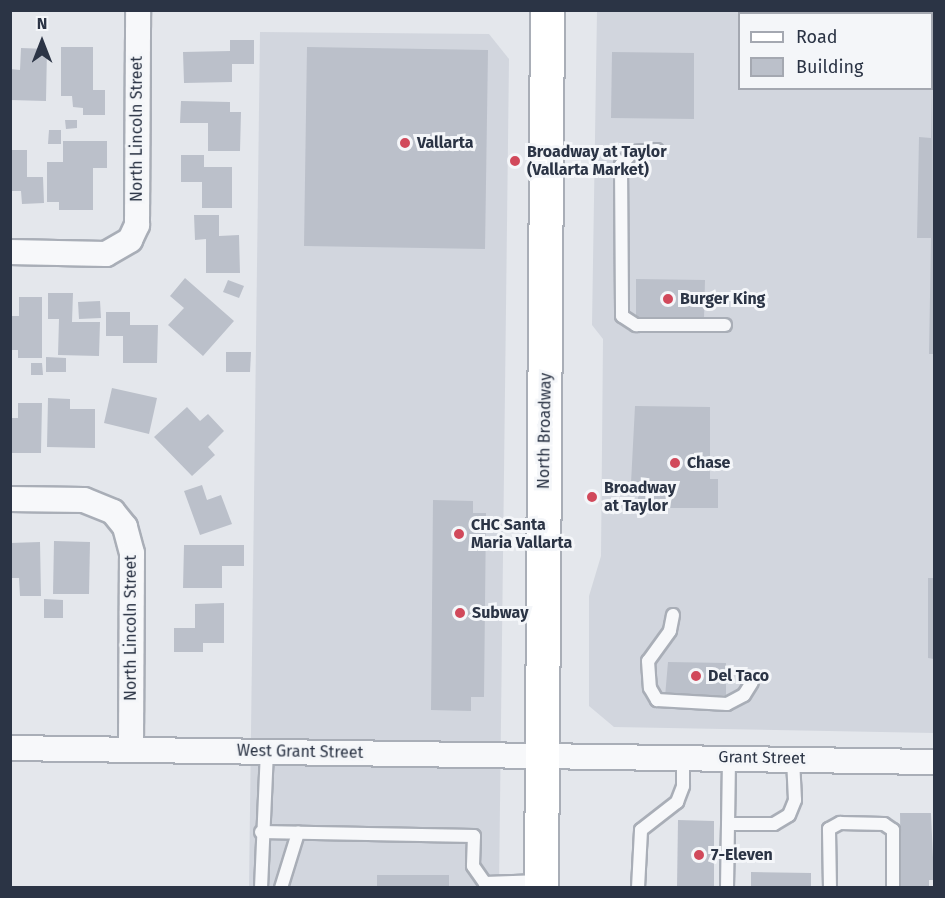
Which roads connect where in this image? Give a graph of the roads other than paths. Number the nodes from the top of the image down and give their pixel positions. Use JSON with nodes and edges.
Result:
{"nodes":[{"id":1,"x":138,"y":10,"type":"edge"},
{"id":2,"x":547,"y":10,"type":"edge"},
{"id":3,"x":657,"y":150,"type":"dead end"},
{"id":4,"x":10,"y":252,"type":"edge"},
{"id":5,"x":725,"y":326,"type":"dead end"},
{"id":6,"x":10,"y":499,"type":"edge"},
{"id":7,"x":673,"y":615,"type":"dead end"},
{"id":8,"x":753,"y":682,"type":"dead end"},
{"id":9,"x":10,"y":748,"type":"edge"},
{"id":10,"x":131,"y":750,"type":"junction"},
{"id":11,"x":267,"y":751,"type":"junction"},
{"id":12,"x":541,"y":754,"type":"junction"},
{"id":13,"x":590,"y":755,"type":"joint"},
{"id":14,"x":683,"y":756,"type":"junction"},
{"id":15,"x":729,"y":758,"type":"junction"},
{"id":16,"x":793,"y":759,"type":"junction"},
{"id":17,"x":934,"y":762,"type":"edge"},
{"id":18,"x":728,"y":824,"type":"junction"},
{"id":19,"x":261,"y":832,"type":"junction"},
{"id":20,"x":298,"y":833,"type":"junction"},
{"id":21,"x":484,"y":885,"type":"edge"},
{"id":22,"x":546,"y":885,"type":"edge"},
{"id":23,"x":261,"y":888,"type":"edge"},
{"id":24,"x":281,"y":888,"type":"edge"},
{"id":25,"x":638,"y":888,"type":"edge"},
{"id":26,"x":727,"y":888,"type":"edge"},
{"id":27,"x":830,"y":888,"type":"edge"},
{"id":28,"x":893,"y":888,"type":"edge"}],
"edges":[{"from":1,"to":4,"type":"street","name":"North Lincoln Street"},
{"from":2,"to":12,"type":"main road","name":"North Broadway"},
{"from":3,"to":5,"type":"lane"},
{"from":6,"to":10,"type":"street","name":"North Lincoln Street"},
{"from":7,"to":8,"type":"lane"},
{"from":9,"to":10,"type":"street","name":"West Grant Street"},
{"from":10,"to":11,"type":"street","name":"West Grant Street"},
{"from":11,"to":12,"type":"street","name":"West Grant Street"},
{"from":11,"to":19,"type":"lane"},
{"from":12,"to":13,"type":"street","name":"West Grant Street"},
{"from":12,"to":22,"type":"main road","name":"North Broadway"},
{"from":13,"to":14,"type":"street","name":"Grant Street"},
{"from":14,"to":15,"type":"street","name":"Grant Street"},
{"from":14,"to":25,"type":"lane"},
{"from":15,"to":16,"type":"street","name":"Grant Street"},
{"from":15,"to":18,"type":"lane"},
{"from":16,"to":17,"type":"street","name":"Grant Street"},
{"from":16,"to":18,"type":"lane"},
{"from":18,"to":26,"type":"lane"},
{"from":19,"to":20,"type":"lane"},
{"from":19,"to":23,"type":"lane"},
{"from":20,"to":21,"type":"lane"},
{"from":20,"to":24,"type":"lane"},
{"from":21,"to":22,"type":"lane"},
{"from":27,"to":28,"type":"lane"}]}
